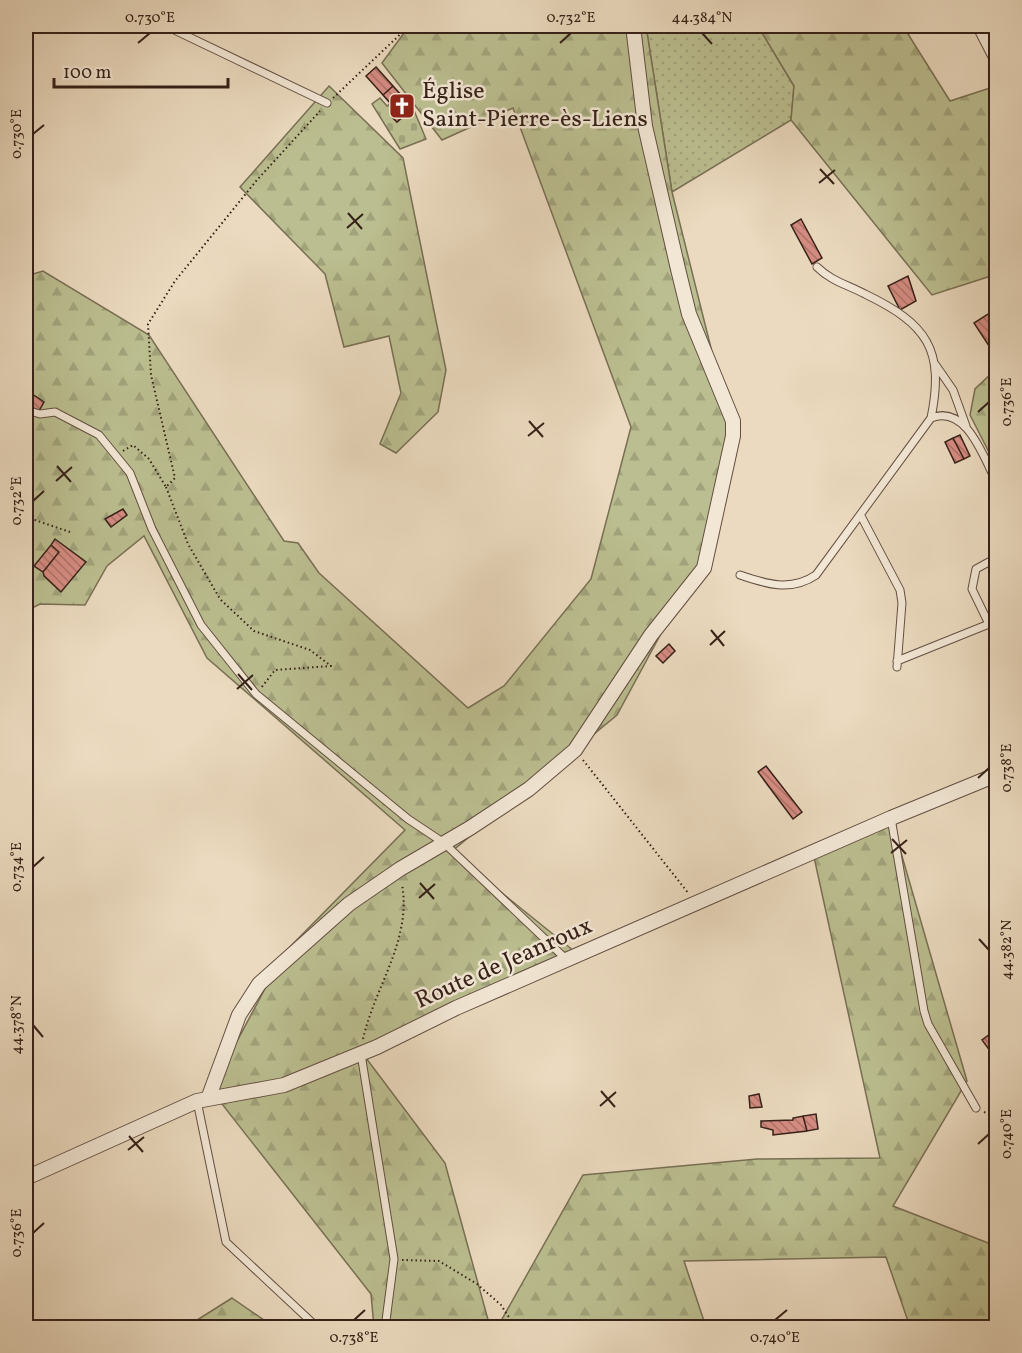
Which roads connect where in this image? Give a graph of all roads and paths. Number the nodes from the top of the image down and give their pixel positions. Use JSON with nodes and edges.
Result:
{"nodes":[{"id":1,"x":166,"y":26,"type":"edge"},
{"id":2,"x":409,"y":26,"type":"edge"},
{"id":3,"x":633,"y":26,"type":"edge"},
{"id":4,"x":980,"y":26,"type":"edge"},
{"id":5,"x":996,"y":57,"type":"edge"},
{"id":6,"x":327,"y":104,"type":"junction"},
{"id":7,"x":817,"y":267,"type":"dead end"},
{"id":8,"x":934,"y":362,"type":"junction"},
{"id":9,"x":26,"y":411,"type":"edge"},
{"id":10,"x":931,"y":418,"type":"junction"},
{"id":11,"x":966,"y":426,"type":"junction"},
{"id":12,"x":115,"y":455,"type":"junction"},
{"id":13,"x":996,"y":481,"type":"edge"},
{"id":14,"x":166,"y":487,"type":"junction"},
{"id":15,"x":26,"y":516,"type":"edge"},
{"id":16,"x":861,"y":516,"type":"junction"},
{"id":17,"x":70,"y":532,"type":"dead end"},
{"id":18,"x":996,"y":558,"type":"edge"},
{"id":19,"x":740,"y":575,"type":"dead end"},
{"id":20,"x":256,"y":694,"type":"junction"},
{"id":21,"x":575,"y":750,"type":"junction"},
{"id":22,"x":996,"y":775,"type":"edge"},
{"id":23,"x":891,"y":818,"type":"junction"},
{"id":24,"x":444,"y":843,"type":"junction"},
{"id":25,"x":400,"y":869,"type":"junction"},
{"id":26,"x":696,"y":903,"type":"junction"},
{"id":27,"x":567,"y":960,"type":"junction"},
{"id":28,"x":361,"y":1054,"type":"junction"},
{"id":29,"x":202,"y":1100,"type":"junction"},
{"id":30,"x":976,"y":1108,"type":"joint"},
{"id":31,"x":996,"y":1118,"type":"edge"},
{"id":32,"x":26,"y":1178,"type":"edge"},
{"id":33,"x":394,"y":1259,"type":"junction"},
{"id":34,"x":318,"y":1328,"type":"edge"},
{"id":35,"x":385,"y":1328,"type":"edge"},
{"id":36,"x":516,"y":1328,"type":"edge"}],
"edges":[{"from":1,"to":6,"type":"lane"},
{"from":2,"to":6,"type":"path"},
{"from":3,"to":21,"type":"street"},
{"from":4,"to":5,"type":"street"},
{"from":6,"to":14,"type":"path"},
{"from":7,"to":8,"type":"lane"},
{"from":8,"to":10,"type":"lane"},
{"from":8,"to":11,"type":"lane"},
{"from":9,"to":12,"type":"lane"},
{"from":10,"to":11,"type":"lane"},
{"from":10,"to":16,"type":"lane"},
{"from":11,"to":13,"type":"lane"},
{"from":12,"to":14,"type":"path"},
{"from":12,"to":20,"type":"lane"},
{"from":14,"to":20,"type":"path"},
{"from":15,"to":17,"type":"path"},
{"from":16,"to":18,"type":"lane"},
{"from":16,"to":19,"type":"lane"},
{"from":20,"to":24,"type":"lane"},
{"from":21,"to":24,"type":"street"},
{"from":21,"to":26,"type":"path"},
{"from":22,"to":23,"type":"street","name":"Route de Jeanroux"},
{"from":23,"to":26,"type":"street","name":"Route de Jeanroux"},
{"from":23,"to":30,"type":"lane"},
{"from":24,"to":25,"type":"street"},
{"from":24,"to":27,"type":"lane"},
{"from":25,"to":28,"type":"path"},
{"from":25,"to":29,"type":"street"},
{"from":26,"to":27,"type":"street","name":"Route de Jeanroux"},
{"from":27,"to":28,"type":"street","name":"Route de Jeanroux"},
{"from":28,"to":29,"type":"street","name":"Route de Jeanroux"},
{"from":28,"to":33,"type":"lane"},
{"from":29,"to":32,"type":"street","name":"Route de Jeanroux"},
{"from":29,"to":34,"type":"lane"},
{"from":30,"to":31,"type":"path"},
{"from":33,"to":35,"type":"lane"},
{"from":33,"to":36,"type":"path"}]}
